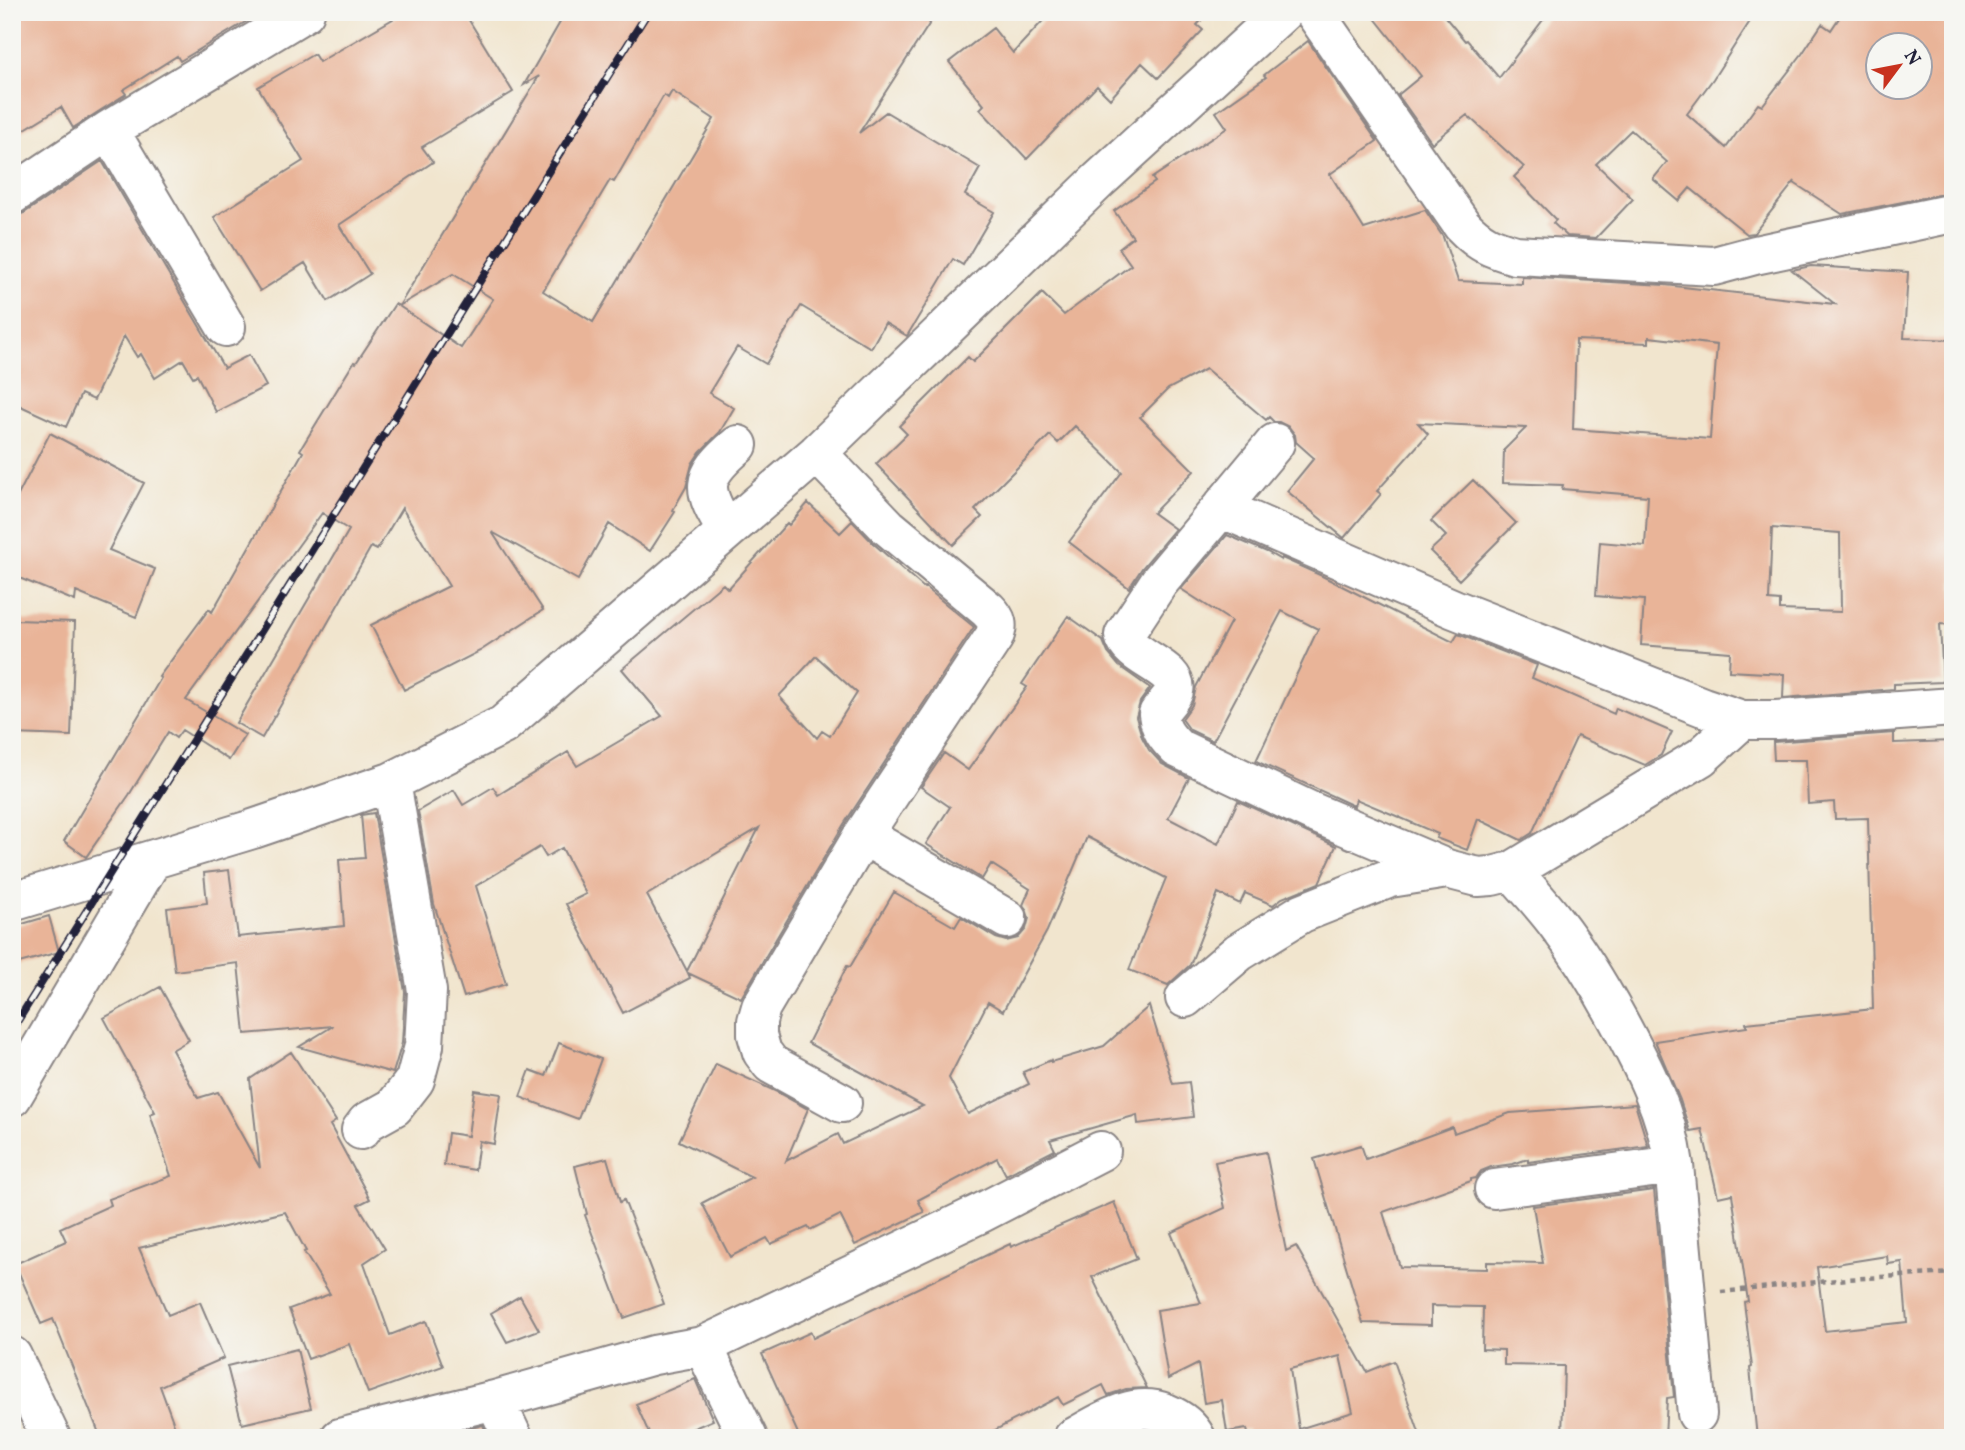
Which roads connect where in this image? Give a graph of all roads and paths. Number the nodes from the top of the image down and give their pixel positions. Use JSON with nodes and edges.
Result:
{"nodes":[{"id":1,"x":305,"y":12,"type":"edge"},
{"id":2,"x":1283,"y":12,"type":"edge"},
{"id":3,"x":1314,"y":12,"type":"edge"},
{"id":4,"x":109,"y":130,"type":"junction"},
{"id":5,"x":12,"y":195,"type":"edge"},
{"id":6,"x":1953,"y":213,"type":"edge"},
{"id":7,"x":226,"y":327,"type":"dead end"},
{"id":8,"x":1275,"y":443,"type":"dead end"},
{"id":9,"x":738,"y":445,"type":"dead end"},
{"id":10,"x":817,"y":453,"type":"junction"},
{"id":11,"x":1221,"y":508,"type":"junction"},
{"id":12,"x":727,"y":531,"type":"junction"},
{"id":13,"x":1953,"y":707,"type":"edge"},
{"id":14,"x":1742,"y":720,"type":"junction"},
{"id":15,"x":391,"y":782,"type":"junction"},
{"id":16,"x":863,"y":835,"type":"junction"},
{"id":17,"x":152,"y":860,"type":"junction"},
{"id":18,"x":1447,"y":869,"type":"junction"},
{"id":19,"x":1512,"y":871,"type":"junction"},
{"id":20,"x":12,"y":902,"type":"edge"},
{"id":21,"x":1007,"y":919,"type":"dead end"},
{"id":22,"x":1185,"y":998,"type":"dead end"},
{"id":23,"x":12,"y":1097,"type":"edge"},
{"id":24,"x":842,"y":1102,"type":"dead end"},
{"id":25,"x":361,"y":1130,"type":"dead end"},
{"id":26,"x":1101,"y":1152,"type":"dead end"},
{"id":27,"x":1674,"y":1164,"type":"junction"},
{"id":28,"x":1494,"y":1189,"type":"dead end"},
{"id":29,"x":1953,"y":1273,"type":"edge"},
{"id":30,"x":1685,"y":1295,"type":"junction"},
{"id":31,"x":703,"y":1346,"type":"junction"},
{"id":32,"x":12,"y":1356,"type":"edge"},
{"id":33,"x":495,"y":1400,"type":"junction"},
{"id":34,"x":1697,"y":1414,"type":"dead end"},
{"id":35,"x":51,"y":1438,"type":"edge"},
{"id":36,"x":340,"y":1438,"type":"edge"},
{"id":37,"x":513,"y":1438,"type":"edge"},
{"id":38,"x":748,"y":1438,"type":"edge"},
{"id":39,"x":1073,"y":1438,"type":"edge"},
{"id":40,"x":1196,"y":1438,"type":"edge"}],
"edges":[{"from":1,"to":4,"type":"street"},
{"from":2,"to":10,"type":"street"},
{"from":3,"to":6,"type":"street"},
{"from":4,"to":5,"type":"street"},
{"from":4,"to":7,"type":"street"},
{"from":8,"to":11,"type":"street"},
{"from":9,"to":12,"type":"street"},
{"from":10,"to":12,"type":"street"},
{"from":10,"to":16,"type":"street"},
{"from":11,"to":14,"type":"street"},
{"from":11,"to":18,"type":"street"},
{"from":12,"to":15,"type":"street"},
{"from":13,"to":14,"type":"street"},
{"from":14,"to":19,"type":"street"},
{"from":15,"to":17,"type":"street"},
{"from":15,"to":25,"type":"street"},
{"from":16,"to":21,"type":"street"},
{"from":16,"to":24,"type":"street"},
{"from":17,"to":20,"type":"street"},
{"from":17,"to":23,"type":"street"},
{"from":18,"to":19,"type":"street"},
{"from":18,"to":22,"type":"street"},
{"from":19,"to":27,"type":"street"},
{"from":26,"to":31,"type":"street"},
{"from":27,"to":28,"type":"street"},
{"from":27,"to":30,"type":"street"},
{"from":29,"to":30,"type":"path"},
{"from":30,"to":34,"type":"street"},
{"from":31,"to":33,"type":"street"},
{"from":31,"to":38,"type":"street"},
{"from":32,"to":35,"type":"street"},
{"from":33,"to":36,"type":"street"},
{"from":33,"to":37,"type":"street"},
{"from":39,"to":40,"type":"street"}]}
